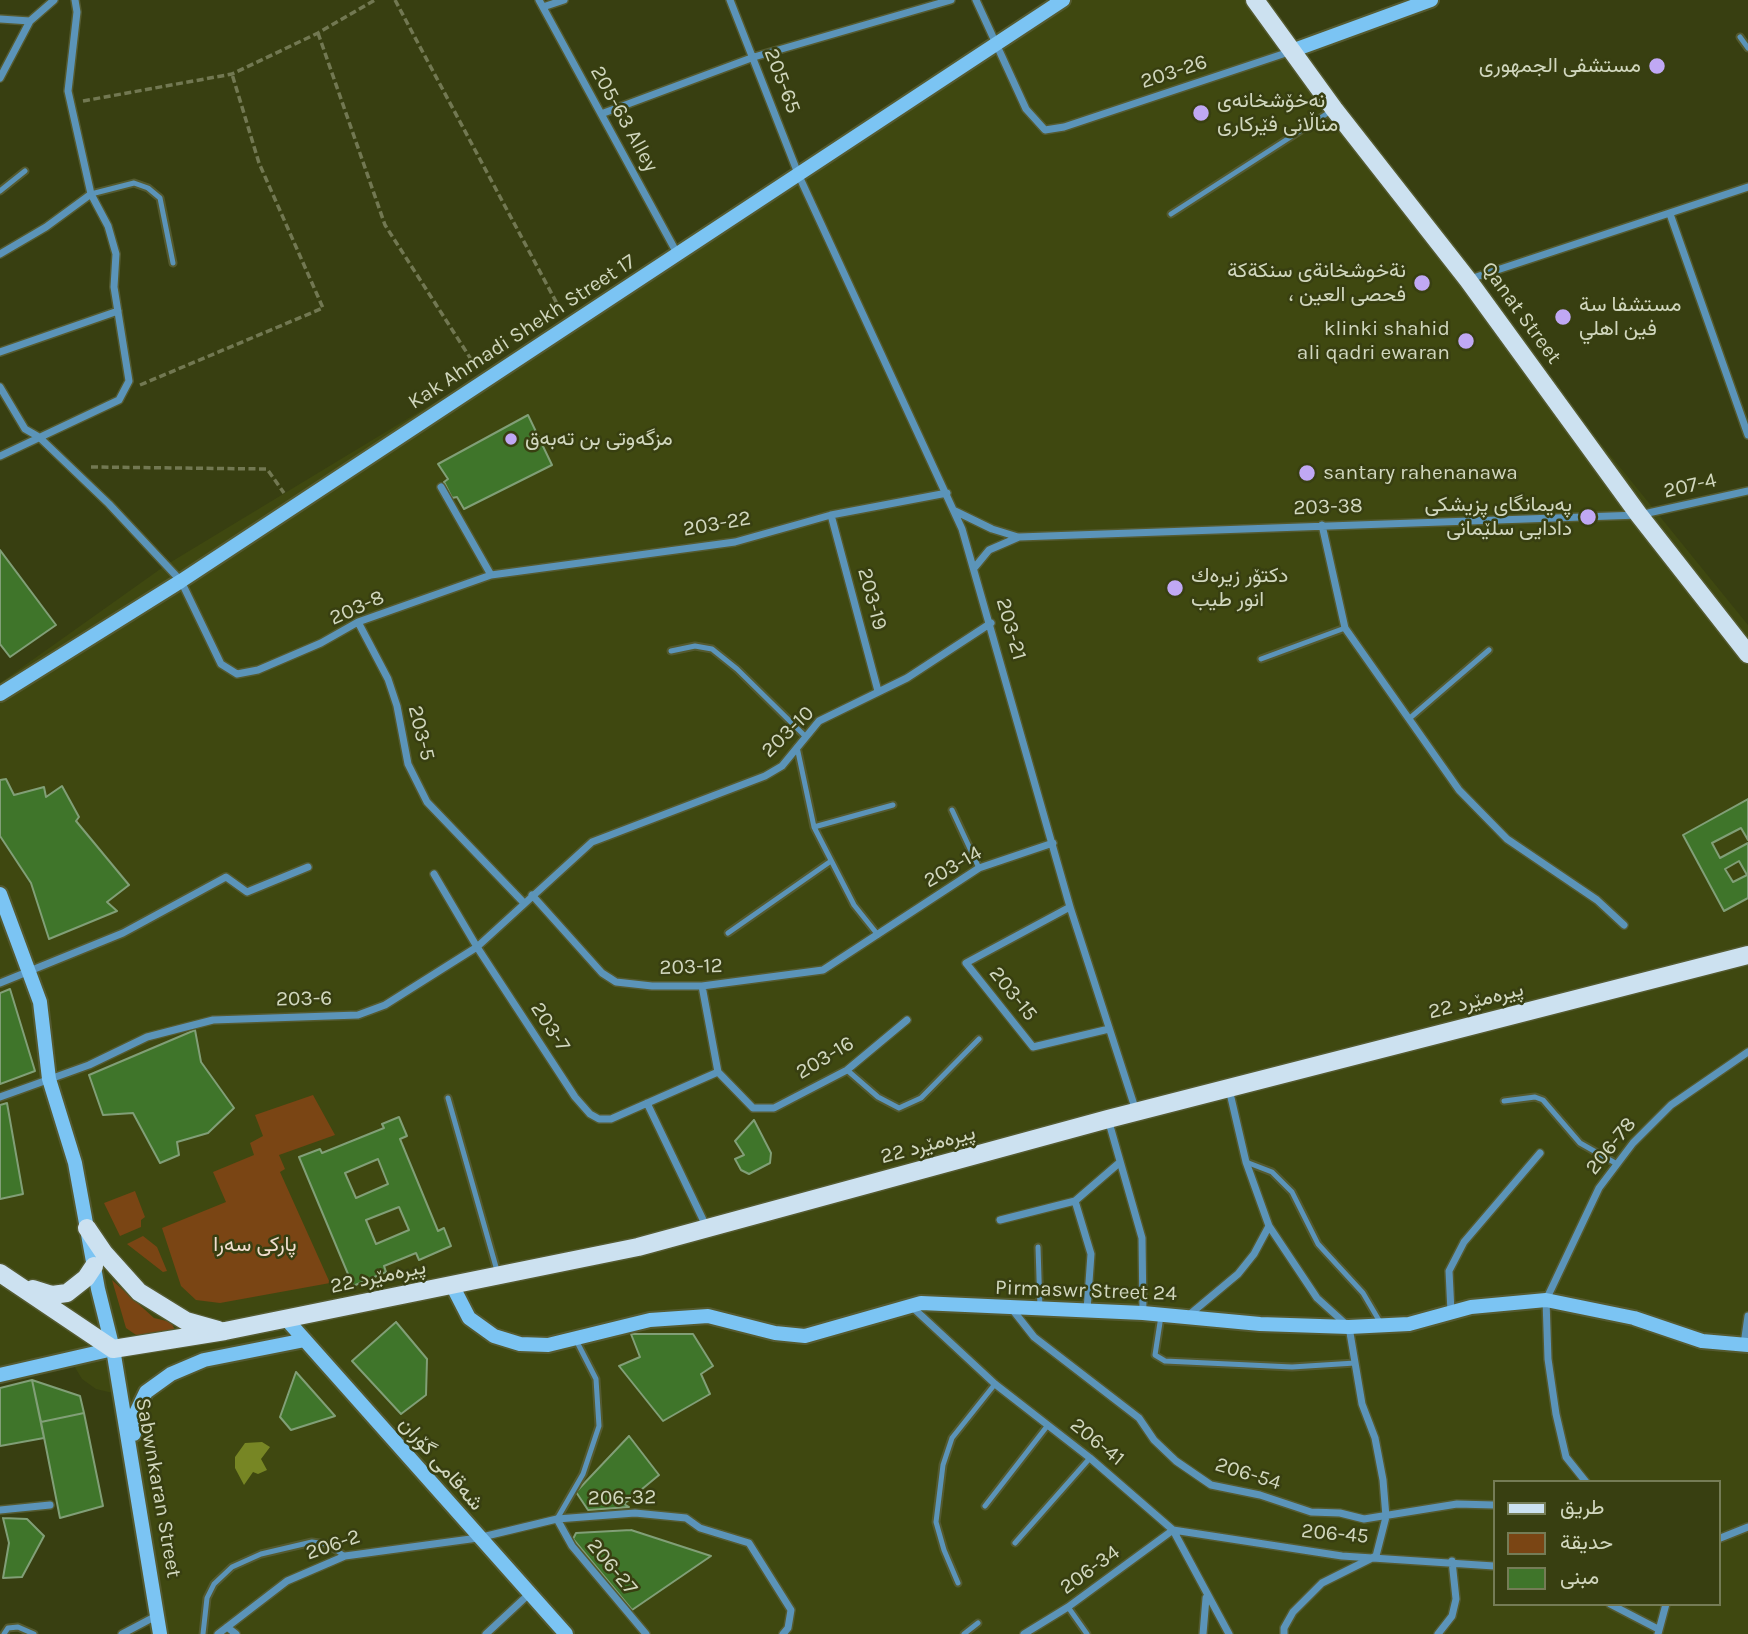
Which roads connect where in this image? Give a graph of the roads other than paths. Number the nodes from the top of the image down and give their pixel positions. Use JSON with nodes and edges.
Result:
{"nodes":[{"id":1,"x":54,"y":0,"type":"edge"},
{"id":2,"x":75,"y":0,"type":"edge"},
{"id":3,"x":564,"y":0,"type":"edge"},
{"id":4,"x":730,"y":0,"type":"edge"},
{"id":5,"x":951,"y":0,"type":"edge"},
{"id":6,"x":976,"y":0,"type":"edge"},
{"id":7,"x":1063,"y":0,"type":"edge"},
{"id":8,"x":1255,"y":0,"type":"edge"},
{"id":9,"x":1431,"y":0,"type":"edge"},
{"id":10,"x":541,"y":4,"type":"edge"},
{"id":11,"x":0,"y":19,"type":"edge"},
{"id":12,"x":30,"y":21,"type":"junction"},
{"id":13,"x":1740,"y":37,"type":"dead end"},
{"id":14,"x":994,"y":43,"type":"junction"},
{"id":15,"x":1748,"y":48,"type":"edge"},
{"id":16,"x":1294,"y":50,"type":"junction"},
{"id":17,"x":754,"y":57,"type":"junction"},
{"id":18,"x":0,"y":78,"type":"edge"},
{"id":19,"x":1334,"y":109,"type":"junction"},
{"id":20,"x":601,"y":114,"type":"junction"},
{"id":21,"x":25,"y":171,"type":"dead end"},
{"id":22,"x":799,"y":176,"type":"junction"},
{"id":23,"x":1748,"y":187,"type":"edge"},
{"id":24,"x":0,"y":191,"type":"edge"},
{"id":25,"x":91,"y":194,"type":"junction"},
{"id":26,"x":1171,"y":214,"type":"dead end"},
{"id":27,"x":1670,"y":214,"type":"junction"},
{"id":28,"x":0,"y":254,"type":"edge"},
{"id":29,"x":678,"y":255,"type":"junction"},
{"id":30,"x":173,"y":263,"type":"dead end"},
{"id":31,"x":1468,"y":279,"type":"junction"},
{"id":32,"x":118,"y":311,"type":"junction"},
{"id":33,"x":0,"y":352,"type":"edge"},
{"id":34,"x":0,"y":387,"type":"edge"},
{"id":35,"x":1748,"y":435,"type":"edge"},
{"id":36,"x":39,"y":437,"type":"junction"},
{"id":37,"x":0,"y":456,"type":"edge"},
{"id":38,"x":441,"y":487,"type":"dead end"},
{"id":39,"x":1748,"y":491,"type":"edge"},
{"id":40,"x":947,"y":493,"type":"junction"},
{"id":41,"x":955,"y":511,"type":"junction"},
{"id":42,"x":831,"y":515,"type":"junction"},
{"id":43,"x":1639,"y":515,"type":"junction"},
{"id":44,"x":1322,"y":525,"type":"junction"},
{"id":45,"x":1019,"y":537,"type":"junction"},
{"id":46,"x":975,"y":567,"type":"junction"},
{"id":47,"x":491,"y":575,"type":"junction"},
{"id":48,"x":181,"y":581,"type":"junction"},
{"id":49,"x":358,"y":622,"type":"junction"},
{"id":50,"x":991,"y":623,"type":"junction"},
{"id":51,"x":1345,"y":628,"type":"junction"},
{"id":52,"x":1489,"y":650,"type":"dead end"},
{"id":53,"x":671,"y":651,"type":"dead end"},
{"id":54,"x":1748,"y":654,"type":"edge"},
{"id":55,"x":1261,"y":659,"type":"dead end"},
{"id":56,"x":878,"y":691,"type":"junction"},
{"id":57,"x":0,"y":694,"type":"edge"},
{"id":58,"x":1410,"y":719,"type":"junction"},
{"id":59,"x":806,"y":737,"type":"junction"},
{"id":60,"x":797,"y":747,"type":"junction"},
{"id":61,"x":892,"y":805,"type":"dead end"},
{"id":62,"x":952,"y":810,"type":"dead end"},
{"id":63,"x":814,"y":827,"type":"junction"},
{"id":64,"x":1053,"y":843,"type":"junction"},
{"id":65,"x":831,"y":861,"type":"junction"},
{"id":66,"x":308,"y":867,"type":"dead end"},
{"id":67,"x":979,"y":868,"type":"junction"},
{"id":68,"x":434,"y":874,"type":"dead end"},
{"id":69,"x":0,"y":894,"type":"edge"},
{"id":70,"x":532,"y":895,"type":"junction"},
{"id":71,"x":524,"y":903,"type":"junction"},
{"id":72,"x":1070,"y":907,"type":"junction"},
{"id":73,"x":1624,"y":925,"type":"dead end"},
{"id":74,"x":728,"y":933,"type":"dead end"},
{"id":75,"x":878,"y":935,"type":"junction"},
{"id":76,"x":477,"y":947,"type":"junction"},
{"id":77,"x":1748,"y":955,"type":"edge"},
{"id":78,"x":31,"y":971,"type":"junction"},
{"id":79,"x":0,"y":983,"type":"edge"},
{"id":80,"x":702,"y":986,"type":"junction"},
{"id":81,"x":907,"y":1020,"type":"dead end"},
{"id":82,"x":1109,"y":1029,"type":"junction"},
{"id":83,"x":979,"y":1039,"type":"dead end"},
{"id":84,"x":1748,"y":1052,"type":"edge"},
{"id":85,"x":847,"y":1070,"type":"junction"},
{"id":86,"x":718,"y":1072,"type":"junction"},
{"id":87,"x":49,"y":1079,"type":"junction"},
{"id":88,"x":1229,"y":1088,"type":"junction"},
{"id":89,"x":0,"y":1097,"type":"edge"},
{"id":90,"x":448,"y":1098,"type":"dead end"},
{"id":91,"x":1504,"y":1101,"type":"dead end"},
{"id":92,"x":647,"y":1103,"type":"junction"},
{"id":93,"x":1136,"y":1112,"type":"junction"},
{"id":94,"x":1108,"y":1119,"type":"junction"},
{"id":95,"x":1540,"y":1153,"type":"dead end"},
{"id":96,"x":1247,"y":1162,"type":"junction"},
{"id":97,"x":1119,"y":1163,"type":"junction"},
{"id":98,"x":1617,"y":1164,"type":"junction"},
{"id":99,"x":1075,"y":1200,"type":"junction"},
{"id":100,"x":1000,"y":1220,"type":"dead end"},
{"id":101,"x":1269,"y":1226,"type":"junction"},
{"id":102,"x":88,"y":1228,"type":"junction"},
{"id":103,"x":707,"y":1228,"type":"junction"},
{"id":104,"x":1038,"y":1247,"type":"dead end"},
{"id":105,"x":94,"y":1266,"type":"junction"},
{"id":106,"x":0,"y":1273,"type":"edge"},
{"id":107,"x":498,"y":1275,"type":"junction"},
{"id":108,"x":18,"y":1284,"type":"junction"},
{"id":109,"x":452,"y":1285,"type":"junction"},
{"id":110,"x":1546,"y":1300,"type":"junction"},
{"id":111,"x":910,"y":1305,"type":"junction"},
{"id":112,"x":1040,"y":1308,"type":"junction"},
{"id":113,"x":1012,"y":1309,"type":"junction"},
{"id":114,"x":1087,"y":1310,"type":"junction"},
{"id":115,"x":1143,"y":1312,"type":"junction"},
{"id":116,"x":1451,"y":1312,"type":"junction"},
{"id":117,"x":1162,"y":1314,"type":"junction"},
{"id":118,"x":1748,"y":1315,"type":"edge"},
{"id":119,"x":1187,"y":1316,"type":"junction"},
{"id":120,"x":287,"y":1320,"type":"junction"},
{"id":121,"x":1381,"y":1325,"type":"junction"},
{"id":122,"x":1349,"y":1327,"type":"junction"},
{"id":123,"x":225,"y":1331,"type":"junction"},
{"id":124,"x":305,"y":1340,"type":"junction"},
{"id":125,"x":576,"y":1340,"type":"junction"},
{"id":126,"x":1746,"y":1344,"type":"edge"},
{"id":127,"x":113,"y":1349,"type":"junction"},
{"id":128,"x":1355,"y":1363,"type":"junction"},
{"id":129,"x":0,"y":1375,"type":"edge"},
{"id":130,"x":995,"y":1384,"type":"junction"},
{"id":131,"x":1048,"y":1425,"type":"junction"},
{"id":132,"x":1090,"y":1458,"type":"junction"},
{"id":133,"x":1584,"y":1480,"type":"edge"},
{"id":134,"x":137,"y":1491,"type":"junction"},
{"id":135,"x":50,"y":1505,"type":"dead end"},
{"id":136,"x":1492,"y":1505,"type":"edge"},
{"id":137,"x":985,"y":1506,"type":"dead end"},
{"id":138,"x":0,"y":1510,"type":"edge"},
{"id":139,"x":1386,"y":1517,"type":"junction"},
{"id":140,"x":556,"y":1518,"type":"junction"},
{"id":141,"x":1748,"y":1527,"type":"edge"},
{"id":142,"x":1173,"y":1530,"type":"junction"},
{"id":143,"x":478,"y":1538,"type":"junction"},
{"id":144,"x":1720,"y":1538,"type":"edge"},
{"id":145,"x":1015,"y":1543,"type":"dead end"},
{"id":146,"x":345,"y":1556,"type":"junction"},
{"id":147,"x":1376,"y":1556,"type":"junction"},
{"id":148,"x":1452,"y":1561,"type":"junction"},
{"id":149,"x":1492,"y":1566,"type":"edge"},
{"id":150,"x":958,"y":1583,"type":"dead end"},
{"id":151,"x":529,"y":1594,"type":"junction"},
{"id":152,"x":1206,"y":1597,"type":"junction"},
{"id":153,"x":1613,"y":1606,"type":"edge"},
{"id":154,"x":1665,"y":1606,"type":"edge"},
{"id":155,"x":1068,"y":1607,"type":"junction"},
{"id":156,"x":158,"y":1615,"type":"junction"},
{"id":157,"x":978,"y":1623,"type":"dead end"},
{"id":158,"x":227,"y":1627,"type":"junction"},
{"id":159,"x":1658,"y":1632,"type":"edge"},
{"id":160,"x":4,"y":1634,"type":"edge"},
{"id":161,"x":34,"y":1634,"type":"edge"},
{"id":162,"x":122,"y":1634,"type":"edge"},
{"id":163,"x":160,"y":1634,"type":"edge"},
{"id":164,"x":203,"y":1634,"type":"edge"},
{"id":165,"x":218,"y":1634,"type":"edge"},
{"id":166,"x":236,"y":1634,"type":"edge"},
{"id":167,"x":486,"y":1634,"type":"edge"},
{"id":168,"x":566,"y":1634,"type":"edge"},
{"id":169,"x":646,"y":1634,"type":"edge"},
{"id":170,"x":783,"y":1634,"type":"edge"},
{"id":171,"x":964,"y":1634,"type":"edge"},
{"id":172,"x":1024,"y":1634,"type":"edge"},
{"id":173,"x":1087,"y":1634,"type":"edge"},
{"id":174,"x":1203,"y":1634,"type":"edge"},
{"id":175,"x":1228,"y":1634,"type":"edge"},
{"id":176,"x":1284,"y":1634,"type":"edge"},
{"id":177,"x":1438,"y":1634,"type":"edge"}],
"edges":[{"from":1,"to":12,"type":"street"},
{"from":2,"to":25,"type":"street"},
{"from":3,"to":10,"type":"street"},
{"from":4,"to":17,"type":"street","name":"205-65"},
{"from":5,"to":17,"type":"street"},
{"from":6,"to":14,"type":"street"},
{"from":7,"to":14,"type":"main road","name":"Kak Ahmadi Shekh Street 17"},
{"from":8,"to":16,"type":"main road","name":"Qanat Street"},
{"from":9,"to":16,"type":"main road"},
{"from":10,"to":20,"type":"street","name":"205-63 Alley"},
{"from":11,"to":12,"type":"street"},
{"from":12,"to":18,"type":"street"},
{"from":13,"to":15,"type":"lane"},
{"from":14,"to":16,"type":"street","name":"203-26"},
{"from":14,"to":22,"type":"main road","name":"Kak Ahmadi Shekh Street 17"},
{"from":16,"to":19,"type":"main road","name":"Qanat Street"},
{"from":17,"to":20,"type":"street"},
{"from":17,"to":22,"type":"street","name":"205-65"},
{"from":19,"to":26,"type":"lane"},
{"from":19,"to":31,"type":"main road","name":"Qanat Street"},
{"from":20,"to":29,"type":"street","name":"205-63 Alley"},
{"from":21,"to":24,"type":"lane"},
{"from":22,"to":29,"type":"main road","name":"Kak Ahmadi Shekh Street 17"},
{"from":22,"to":40,"type":"street","name":"203-21"},
{"from":23,"to":27,"type":"street"},
{"from":25,"to":28,"type":"street"},
{"from":25,"to":30,"type":"lane"},
{"from":25,"to":32,"type":"street"},
{"from":27,"to":31,"type":"street"},
{"from":27,"to":35,"type":"street"},
{"from":29,"to":48,"type":"main road","name":"Kak Ahmadi Shekh Street 17"},
{"from":31,"to":43,"type":"main road","name":"Qanat Street"},
{"from":32,"to":33,"type":"street"},
{"from":32,"to":36,"type":"street"},
{"from":34,"to":36,"type":"street"},
{"from":36,"to":37,"type":"street"},
{"from":36,"to":48,"type":"street"},
{"from":38,"to":47,"type":"street"},
{"from":39,"to":43,"type":"street","name":"207-4"},
{"from":40,"to":41,"type":"street","name":"203-21"},
{"from":40,"to":42,"type":"street","name":"203-22"},
{"from":41,"to":45,"type":"street","name":"203-38"},
{"from":41,"to":46,"type":"street","name":"203-21"},
{"from":42,"to":47,"type":"street","name":"203-22"},
{"from":42,"to":56,"type":"street","name":"203-19"},
{"from":43,"to":44,"type":"street","name":"203-38"},
{"from":43,"to":54,"type":"main road","name":"Qanat Street"},
{"from":44,"to":45,"type":"street","name":"203-38"},
{"from":44,"to":51,"type":"street"},
{"from":45,"to":46,"type":"street","name":"203-38"},
{"from":46,"to":50,"type":"street","name":"203-21"},
{"from":47,"to":49,"type":"street","name":"203-8"},
{"from":48,"to":49,"type":"street","name":"203-8"},
{"from":48,"to":57,"type":"main road","name":"Kak Ahmadi Shekh Street 17"},
{"from":49,"to":71,"type":"street","name":"203-5"},
{"from":50,"to":56,"type":"street","name":"203-10"},
{"from":50,"to":64,"type":"street","name":"203-21"},
{"from":51,"to":55,"type":"lane"},
{"from":51,"to":58,"type":"street"},
{"from":52,"to":58,"type":"lane"},
{"from":53,"to":59,"type":"lane"},
{"from":56,"to":59,"type":"street","name":"203-10"},
{"from":58,"to":73,"type":"street"},
{"from":59,"to":60,"type":"street","name":"203-10"},
{"from":60,"to":63,"type":"lane"},
{"from":60,"to":70,"type":"street","name":"203-10"},
{"from":61,"to":63,"type":"lane"},
{"from":62,"to":67,"type":"lane"},
{"from":63,"to":65,"type":"lane"},
{"from":64,"to":67,"type":"street","name":"203-14"},
{"from":64,"to":72,"type":"street","name":"203-21"},
{"from":65,"to":74,"type":"lane"},
{"from":65,"to":75,"type":"lane"},
{"from":66,"to":78,"type":"street"},
{"from":67,"to":75,"type":"street","name":"203-14"},
{"from":68,"to":76,"type":"street","name":"203-7"},
{"from":69,"to":78,"type":"main road","name":"Sabwnkaran Street"},
{"from":70,"to":71,"type":"street","name":"203-6"},
{"from":70,"to":80,"type":"street","name":"203-12"},
{"from":71,"to":76,"type":"street","name":"203-6"},
{"from":72,"to":82,"type":"street","name":"203-21"},
{"from":72,"to":82,"type":"street","name":"203-15"},
{"from":75,"to":80,"type":"street","name":"203-12"},
{"from":76,"to":87,"type":"street","name":"203-6"},
{"from":76,"to":92,"type":"street","name":"203-7"},
{"from":77,"to":88,"type":"main road","name":"22 پیرەمێرد"},
{"from":78,"to":79,"type":"street"},
{"from":78,"to":87,"type":"main road","name":"Sabwnkaran Street"},
{"from":80,"to":86,"type":"street"},
{"from":81,"to":85,"type":"street","name":"203-16"},
{"from":82,"to":93,"type":"street","name":"203-21"},
{"from":83,"to":85,"type":"lane"},
{"from":84,"to":98,"type":"street","name":"206-78"},
{"from":85,"to":86,"type":"street","name":"203-16"},
{"from":86,"to":92,"type":"street"},
{"from":87,"to":89,"type":"street","name":"203-6"},
{"from":87,"to":102,"type":"main road","name":"Sabwnkaran Street"},
{"from":88,"to":93,"type":"main road","name":"22 پیرەمێرد"},
{"from":88,"to":96,"type":"street"},
{"from":90,"to":107,"type":"lane"},
{"from":91,"to":98,"type":"lane"},
{"from":92,"to":103,"type":"street"},
{"from":93,"to":94,"type":"main road","name":"22 پیرەمێرد"},
{"from":94,"to":97,"type":"street"},
{"from":94,"to":103,"type":"main road","name":"22 پیرەمێرد"},
{"from":95,"to":116,"type":"street"},
{"from":96,"to":101,"type":"street"},
{"from":96,"to":121,"type":"lane"},
{"from":97,"to":99,"type":"street"},
{"from":97,"to":115,"type":"street"},
{"from":98,"to":110,"type":"street","name":"206-78"},
{"from":99,"to":100,"type":"street"},
{"from":99,"to":114,"type":"street"},
{"from":101,"to":119,"type":"street"},
{"from":101,"to":122,"type":"street"},
{"from":102,"to":105,"type":"main road","name":"Sabwnkaran Street"},
{"from":102,"to":123,"type":"main road"},
{"from":103,"to":107,"type":"main road","name":"22 پیرەمێرد"},
{"from":104,"to":112,"type":"lane"},
{"from":105,"to":108,"type":"main road"},
{"from":105,"to":127,"type":"main road","name":"Sabwnkaran Street"},
{"from":106,"to":108,"type":"main road"},
{"from":107,"to":109,"type":"main road","name":"22 پیرەمێرد"},
{"from":108,"to":127,"type":"main road"},
{"from":109,"to":120,"type":"main road","name":"22 پیرەمێرد"},
{"from":109,"to":125,"type":"main road","name":"Pirmaswr Street 24"},
{"from":110,"to":116,"type":"main road","name":"Pirmaswr Street 24"},
{"from":110,"to":126,"type":"main road","name":"Pirmaswr Street 24"},
{"from":110,"to":133,"type":"street"},
{"from":111,"to":113,"type":"main road","name":"Pirmaswr Street 24"},
{"from":111,"to":125,"type":"main road","name":"Pirmaswr Street 24"},
{"from":111,"to":130,"type":"street","name":"206-41"},
{"from":112,"to":113,"type":"main road","name":"Pirmaswr Street 24"},
{"from":112,"to":114,"type":"main road","name":"Pirmaswr Street 24"},
{"from":113,"to":139,"type":"street","name":"206-54"},
{"from":114,"to":115,"type":"main road","name":"Pirmaswr Street 24"},
{"from":115,"to":117,"type":"main road","name":"Pirmaswr Street 24"},
{"from":116,"to":121,"type":"main road","name":"Pirmaswr Street 24"},
{"from":117,"to":119,"type":"main road","name":"Pirmaswr Street 24"},
{"from":117,"to":128,"type":"lane"},
{"from":118,"to":126,"type":"street"},
{"from":119,"to":122,"type":"main road","name":"Pirmaswr Street 24"},
{"from":120,"to":123,"type":"main road","name":"22 پیرەمێرد"},
{"from":120,"to":124,"type":"main road","name":"شەقامی گۆران"},
{"from":121,"to":122,"type":"main road","name":"Pirmaswr Street 24"},
{"from":122,"to":128,"type":"street"},
{"from":123,"to":127,"type":"main road","name":"22 پیرەمێرد"},
{"from":124,"to":134,"type":"main road"},
{"from":124,"to":143,"type":"main road","name":"شەقامی گۆران"},
{"from":125,"to":140,"type":"lane"},
{"from":127,"to":129,"type":"main road"},
{"from":127,"to":134,"type":"main road","name":"Sabwnkaran Street"},
{"from":128,"to":139,"type":"street"},
{"from":130,"to":131,"type":"street","name":"206-41"},
{"from":130,"to":150,"type":"lane"},
{"from":131,"to":132,"type":"street","name":"206-41"},
{"from":131,"to":137,"type":"lane"},
{"from":132,"to":142,"type":"street","name":"206-41"},
{"from":132,"to":145,"type":"lane"},
{"from":134,"to":156,"type":"main road","name":"Sabwnkaran Street"},
{"from":135,"to":138,"type":"street"},
{"from":136,"to":139,"type":"street","name":"206-54"},
{"from":139,"to":147,"type":"street"},
{"from":140,"to":143,"type":"street","name":"206-32"},
{"from":140,"to":169,"type":"street","name":"206-27"},
{"from":140,"to":170,"type":"street","name":"206-32"},
{"from":141,"to":144,"type":"street"},
{"from":142,"to":147,"type":"street","name":"206-45"},
{"from":142,"to":152,"type":"street","name":"206-41"},
{"from":142,"to":155,"type":"street","name":"206-34"},
{"from":143,"to":146,"type":"street","name":"206-2"},
{"from":143,"to":151,"type":"main road","name":"شەقامی گۆران"},
{"from":146,"to":158,"type":"street","name":"206-2"},
{"from":146,"to":164,"type":"lane"},
{"from":147,"to":148,"type":"street","name":"206-45"},
{"from":147,"to":176,"type":"street"},
{"from":148,"to":149,"type":"street","name":"206-45"},
{"from":148,"to":177,"type":"street"},
{"from":151,"to":167,"type":"street"},
{"from":151,"to":168,"type":"main road","name":"شەقامی گۆران"},
{"from":152,"to":174,"type":"street"},
{"from":152,"to":175,"type":"street","name":"206-41"},
{"from":153,"to":159,"type":"street"},
{"from":154,"to":159,"type":"street"},
{"from":155,"to":172,"type":"street","name":"206-34"},
{"from":155,"to":173,"type":"lane"},
{"from":156,"to":162,"type":"street"},
{"from":156,"to":163,"type":"main road","name":"Sabwnkaran Street"},
{"from":157,"to":171,"type":"lane"},
{"from":158,"to":165,"type":"street","name":"206-2"},
{"from":158,"to":166,"type":"street"},
{"from":160,"to":161,"type":"lane"}]}
